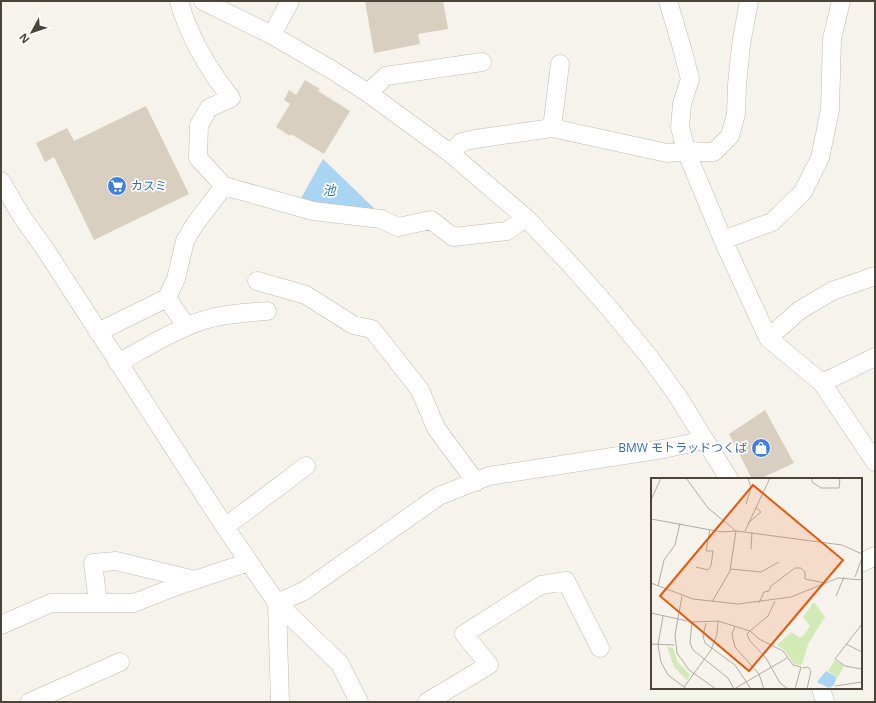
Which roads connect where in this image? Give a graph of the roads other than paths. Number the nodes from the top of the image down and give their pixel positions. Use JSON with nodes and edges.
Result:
{"nodes":[{"id":1,"x":179,"y":1,"type":"edge"},
{"id":2,"x":203,"y":1,"type":"edge"},
{"id":3,"x":290,"y":1,"type":"edge"},
{"id":4,"x":668,"y":1,"type":"edge"},
{"id":5,"x":749,"y":1,"type":"edge"},
{"id":6,"x":841,"y":1,"type":"edge"},
{"id":7,"x":272,"y":35,"type":"junction"},
{"id":8,"x":482,"y":62,"type":"dead end"},
{"id":9,"x":560,"y":64,"type":"dead end"},
{"id":10,"x":368,"y":93,"type":"junction"},
{"id":11,"x":552,"y":128,"type":"junction"},
{"id":12,"x":686,"y":151,"type":"junction"},
{"id":13,"x":450,"y":153,"type":"junction"},
{"id":14,"x":1,"y":180,"type":"edge"},
{"id":15,"x":224,"y":186,"type":"junction"},
{"id":16,"x":526,"y":218,"type":"junction"},
{"id":17,"x":723,"y":240,"type":"junction"},
{"id":18,"x":875,"y":276,"type":"edge"},
{"id":19,"x":257,"y":281,"type":"dead end"},
{"id":20,"x":167,"y":298,"type":"junction"},
{"id":21,"x":266,"y":311,"type":"dead end"},
{"id":22,"x":186,"y":326,"type":"junction"},
{"id":23,"x":98,"y":332,"type":"junction"},
{"id":24,"x":768,"y":338,"type":"junction"},
{"id":25,"x":875,"y":357,"type":"edge"},
{"id":26,"x":118,"y":363,"type":"junction"},
{"id":27,"x":822,"y":383,"type":"junction"},
{"id":28,"x":703,"y":439,"type":"junction"},
{"id":29,"x":873,"y":456,"type":"edge"},
{"id":30,"x":306,"y":466,"type":"dead end"},
{"id":31,"x":728,"y":478,"type":"edge"},
{"id":32,"x":476,"y":482,"type":"junction"},
{"id":33,"x":225,"y":526,"type":"junction"},
{"id":34,"x":875,"y":556,"type":"edge"},
{"id":35,"x":249,"y":562,"type":"junction"},
{"id":36,"x":862,"y":562,"type":"edge"},
{"id":37,"x":195,"y":580,"type":"junction"},
{"id":38,"x":98,"y":603,"type":"junction"},
{"id":39,"x":278,"y":603,"type":"junction"},
{"id":40,"x":1,"y":625,"type":"edge"},
{"id":41,"x":600,"y":648,"type":"dead end"},
{"id":42,"x":120,"y":662,"type":"dead end"},
{"id":43,"x":821,"y":689,"type":"edge"},
{"id":44,"x":30,"y":702,"type":"edge"},
{"id":45,"x":280,"y":702,"type":"edge"},
{"id":46,"x":359,"y":702,"type":"edge"},
{"id":47,"x":427,"y":702,"type":"edge"},
{"id":48,"x":825,"y":702,"type":"edge"}],
"edges":[{"from":1,"to":15,"type":"street"},
{"from":2,"to":7,"type":"street"},
{"from":3,"to":7,"type":"street"},
{"from":4,"to":12,"type":"street"},
{"from":5,"to":12,"type":"street"},
{"from":6,"to":17,"type":"street"},
{"from":7,"to":10,"type":"street"},
{"from":8,"to":10,"type":"street"},
{"from":9,"to":11,"type":"street"},
{"from":10,"to":13,"type":"street"},
{"from":11,"to":12,"type":"street"},
{"from":11,"to":13,"type":"street"},
{"from":12,"to":17,"type":"street"},
{"from":13,"to":16,"type":"street"},
{"from":14,"to":23,"type":"street"},
{"from":15,"to":16,"type":"street"},
{"from":15,"to":20,"type":"street"},
{"from":16,"to":28,"type":"street"},
{"from":17,"to":24,"type":"street"},
{"from":18,"to":24,"type":"street"},
{"from":19,"to":32,"type":"street"},
{"from":20,"to":22,"type":"street"},
{"from":20,"to":23,"type":"street"},
{"from":21,"to":22,"type":"street"},
{"from":22,"to":26,"type":"street"},
{"from":23,"to":26,"type":"street"},
{"from":24,"to":27,"type":"street"},
{"from":25,"to":27,"type":"street"},
{"from":26,"to":33,"type":"street"},
{"from":27,"to":29,"type":"street"},
{"from":28,"to":31,"type":"street"},
{"from":28,"to":32,"type":"street"},
{"from":30,"to":33,"type":"street"},
{"from":32,"to":39,"type":"street"},
{"from":33,"to":35,"type":"street"},
{"from":34,"to":36,"type":"street"},
{"from":35,"to":37,"type":"street"},
{"from":35,"to":39,"type":"street"},
{"from":37,"to":38,"type":"street"},
{"from":37,"to":38,"type":"street"},
{"from":38,"to":40,"type":"street"},
{"from":39,"to":45,"type":"street"},
{"from":39,"to":46,"type":"street"},
{"from":41,"to":47,"type":"street"},
{"from":42,"to":44,"type":"street"},
{"from":43,"to":48,"type":"street"}]}
